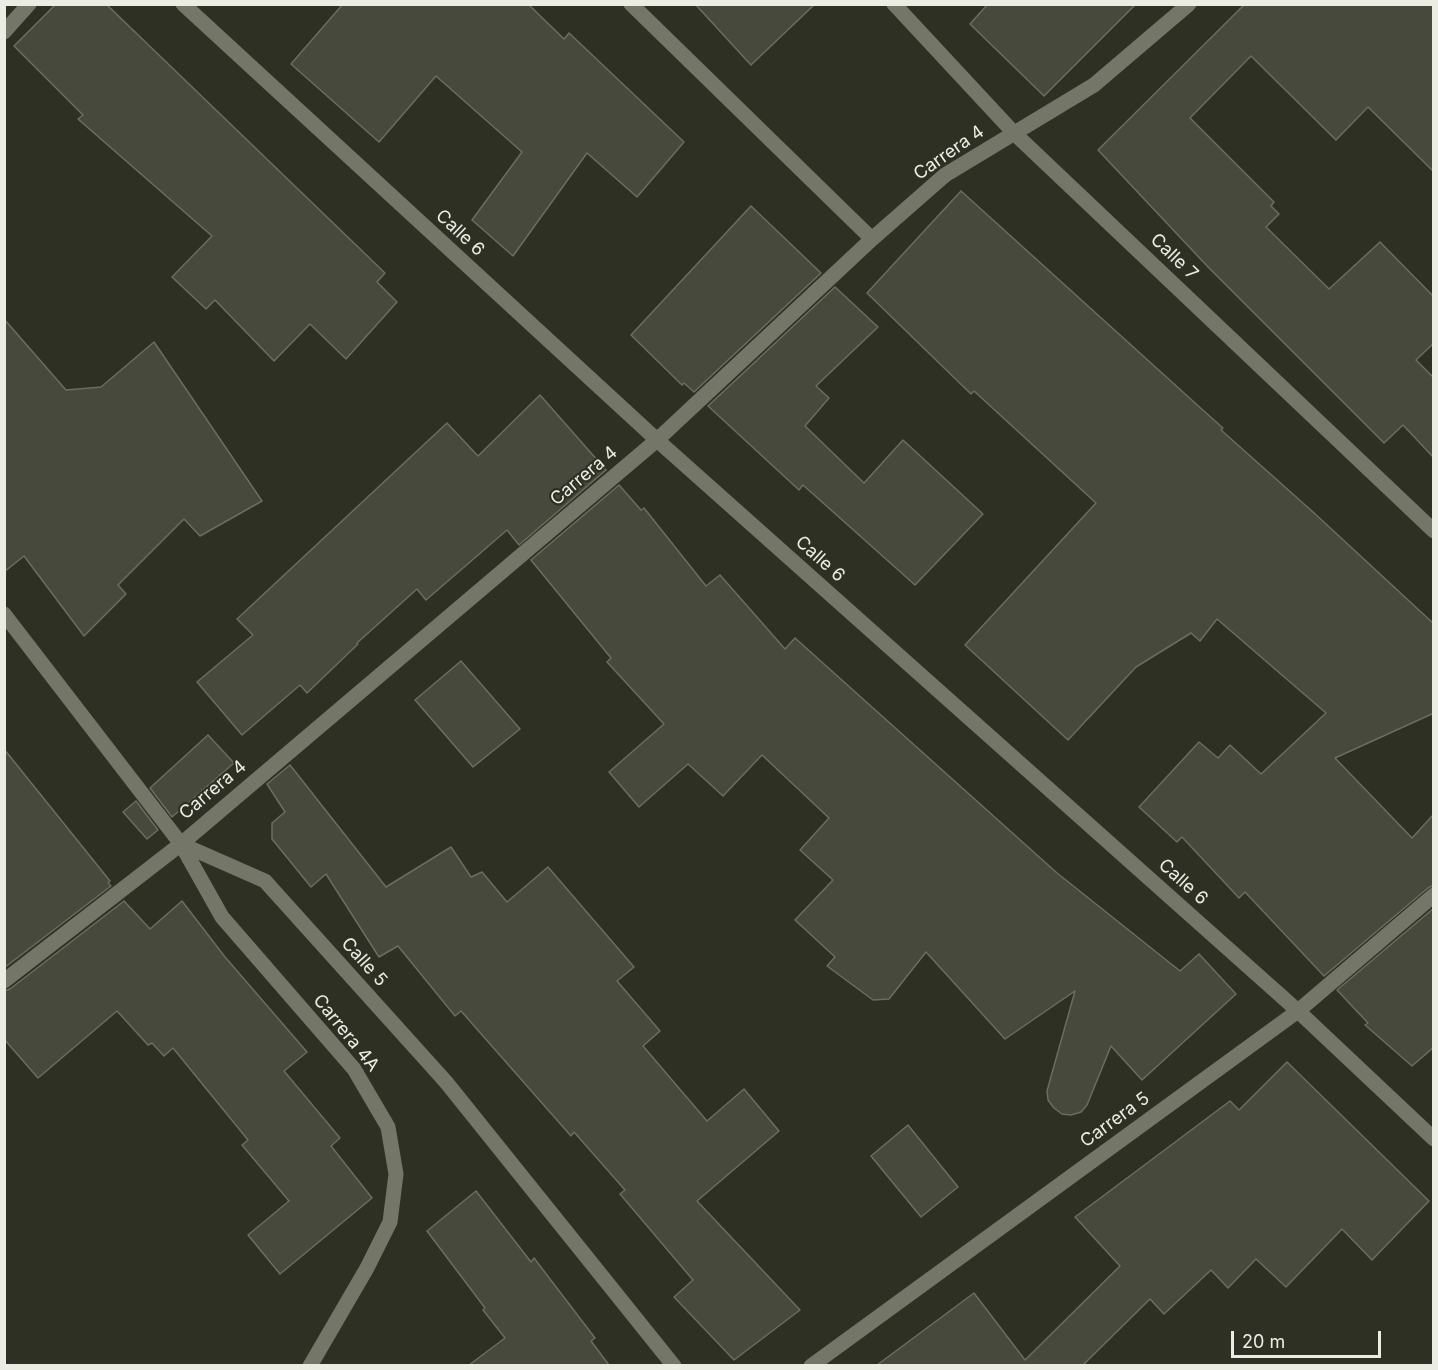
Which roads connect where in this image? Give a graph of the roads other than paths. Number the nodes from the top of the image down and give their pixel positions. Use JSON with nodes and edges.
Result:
{"nodes":[{"id":1,"x":29,"y":4,"type":"edge"},
{"id":2,"x":183,"y":4,"type":"edge"},
{"id":3,"x":631,"y":4,"type":"edge"},
{"id":4,"x":894,"y":4,"type":"edge"},
{"id":5,"x":1189,"y":4,"type":"edge"},
{"id":6,"x":4,"y":32,"type":"edge"},
{"id":7,"x":1014,"y":132,"type":"junction"},
{"id":8,"x":872,"y":239,"type":"junction"},
{"id":9,"x":657,"y":440,"type":"junction"},
{"id":10,"x":1434,"y":531,"type":"edge"},
{"id":11,"x":4,"y":614,"type":"edge"},
{"id":12,"x":181,"y":844,"type":"junction"},
{"id":13,"x":1434,"y":895,"type":"edge"},
{"id":14,"x":4,"y":981,"type":"edge"},
{"id":15,"x":1298,"y":1011,"type":"junction"},
{"id":16,"x":1434,"y":1139,"type":"edge"},
{"id":17,"x":310,"y":1365,"type":"edge"},
{"id":18,"x":674,"y":1365,"type":"edge"},
{"id":19,"x":811,"y":1365,"type":"edge"}],
"edges":[{"from":1,"to":6,"type":"street"},
{"from":2,"to":9,"type":"street","name":"Calle 6"},
{"from":3,"to":8,"type":"street"},
{"from":4,"to":7,"type":"street","name":"Calle 7"},
{"from":5,"to":7,"type":"street","name":"Carrera 4"},
{"from":7,"to":8,"type":"street","name":"Carrera 4"},
{"from":7,"to":10,"type":"street","name":"Calle 7"},
{"from":8,"to":9,"type":"street","name":"Carrera 4"},
{"from":9,"to":12,"type":"street","name":"Carrera 4"},
{"from":9,"to":15,"type":"street","name":"Calle 6"},
{"from":11,"to":12,"type":"street","name":"Calle 5"},
{"from":12,"to":14,"type":"street","name":"Carrera 4"},
{"from":12,"to":17,"type":"street","name":"Carrera 4A"},
{"from":12,"to":18,"type":"street","name":"Calle 5"},
{"from":13,"to":15,"type":"street","name":"Carrera 5"},
{"from":15,"to":16,"type":"street","name":"Calle 6"},
{"from":15,"to":19,"type":"street","name":"Carrera 5"}]}
